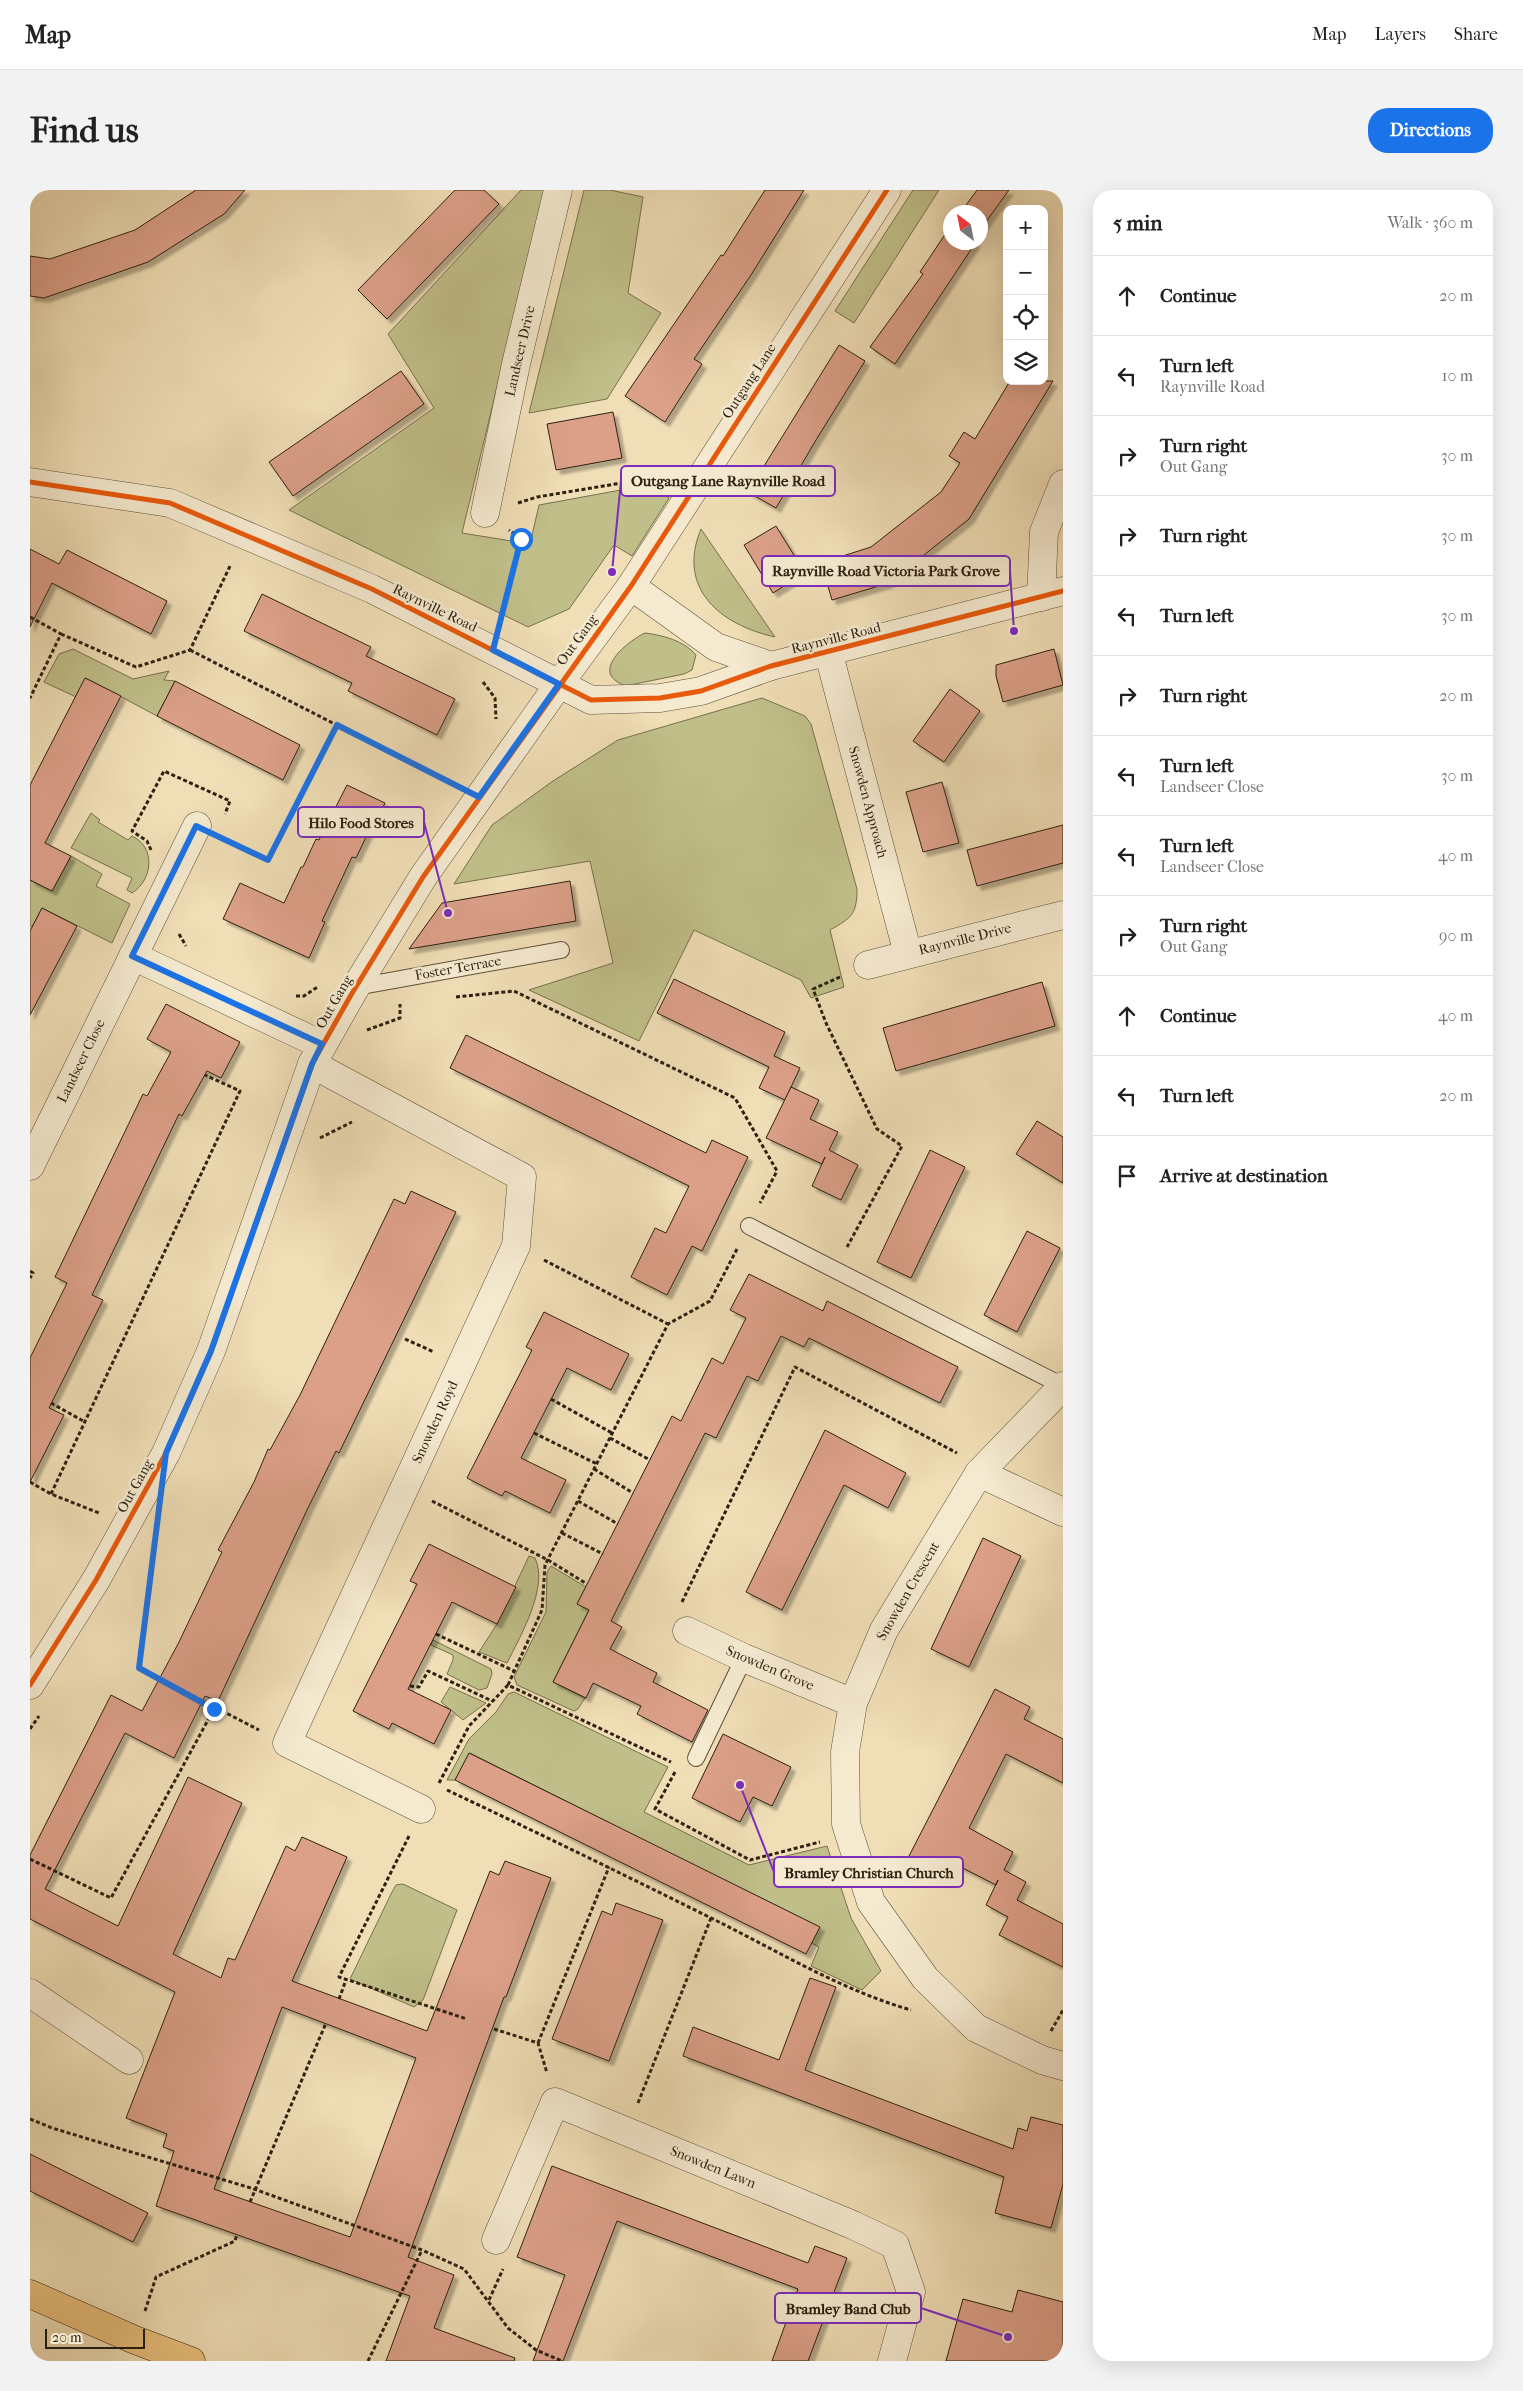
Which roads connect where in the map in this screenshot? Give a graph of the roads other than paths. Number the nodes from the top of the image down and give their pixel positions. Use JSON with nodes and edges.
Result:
{"nodes":[{"id":1,"x":558,"y":190,"type":"edge"},
{"id":2,"x":888,"y":190,"type":"edge"},
{"id":3,"x":30,"y":482,"type":"edge"},
{"id":4,"x":1063,"y":484,"type":"edge"},
{"id":5,"x":485,"y":513,"type":"road end"},
{"id":6,"x":631,"y":586,"type":"junction"},
{"id":7,"x":1052,"y":594,"type":"edge"},
{"id":8,"x":828,"y":651,"type":"junction"},
{"id":9,"x":771,"y":666,"type":"junction"},
{"id":10,"x":559,"y":684,"type":"junction"},
{"id":11,"x":196,"y":826,"type":"road end"},
{"id":12,"x":1063,"y":915,"type":"edge"},
{"id":13,"x":561,"y":950,"type":"dead end"},
{"id":14,"x":908,"y":954,"type":"junction"},
{"id":15,"x":132,"y":956,"type":"junction"},
{"id":16,"x":868,"y":965,"type":"road end"},
{"id":17,"x":356,"y":987,"type":"junction"},
{"id":18,"x":317,"y":1054,"type":"junction"},
{"id":19,"x":30,"y":1166,"type":"edge"},
{"id":20,"x":748,"y":1226,"type":"road end"},
{"id":21,"x":1063,"y":1386,"type":"edge"},
{"id":22,"x":979,"y":1473,"type":"junction"},
{"id":23,"x":1063,"y":1512,"type":"edge"},
{"id":24,"x":687,"y":1631,"type":"road end"},
{"id":25,"x":744,"y":1658,"type":"junction"},
{"id":26,"x":30,"y":1685,"type":"edge"},
{"id":27,"x":853,"y":1703,"type":"junction"},
{"id":28,"x":696,"y":1758,"type":"dead end"},
{"id":29,"x":421,"y":1809,"type":"road end"},
{"id":30,"x":30,"y":1993,"type":"edge"},
{"id":31,"x":129,"y":2060,"type":"dead end"},
{"id":32,"x":1063,"y":2066,"type":"edge"},
{"id":33,"x":496,"y":2240,"type":"dead end"},
{"id":34,"x":30,"y":2294,"type":"edge"},
{"id":35,"x":191,"y":2361,"type":"edge"},
{"id":36,"x":892,"y":2361,"type":"edge"}],
"edges":[{"from":1,"to":5,"type":"street","name":"Landseer Drive"},
{"from":2,"to":6,"type":"street","name":"Outgang Lane"},
{"from":3,"to":10,"type":"street","name":"Raynville Road"},
{"from":4,"to":7,"type":"street"},
{"from":6,"to":9,"type":"street"},
{"from":6,"to":10,"type":"street","name":"Out Gang"},
{"from":7,"to":8,"type":"street","name":"Raynville Road"},
{"from":8,"to":9,"type":"street","name":"Raynville Road"},
{"from":8,"to":14,"type":"street","name":"Snowden Approach"},
{"from":9,"to":10,"type":"street","name":"Raynville Road"},
{"from":10,"to":17,"type":"street","name":"Out Gang"},
{"from":11,"to":15,"type":"street","name":"Landseer Close"},
{"from":12,"to":14,"type":"street","name":"Raynville Drive"},
{"from":13,"to":17,"type":"lane","name":"Foster Terrace"},
{"from":14,"to":16,"type":"street","name":"Raynville Drive"},
{"from":15,"to":18,"type":"street"},
{"from":15,"to":19,"type":"street","name":"Landseer Close"},
{"from":17,"to":18,"type":"street","name":"Out Gang"},
{"from":18,"to":26,"type":"street","name":"Out Gang"},
{"from":18,"to":29,"type":"street","name":"Snowden Royd"},
{"from":20,"to":21,"type":"lane"},
{"from":21,"to":22,"type":"street","name":"Snowden Crescent"},
{"from":22,"to":23,"type":"street"},
{"from":22,"to":27,"type":"street","name":"Snowden Crescent"},
{"from":24,"to":25,"type":"street","name":"Snowden Grove"},
{"from":25,"to":27,"type":"street","name":"Snowden Grove"},
{"from":25,"to":28,"type":"lane"},
{"from":27,"to":32,"type":"street","name":"Snowden Crescent"},
{"from":30,"to":31,"type":"street"},
{"from":33,"to":36,"type":"street","name":"Snowden Lawn"},
{"from":34,"to":35,"type":"main road"}]}
